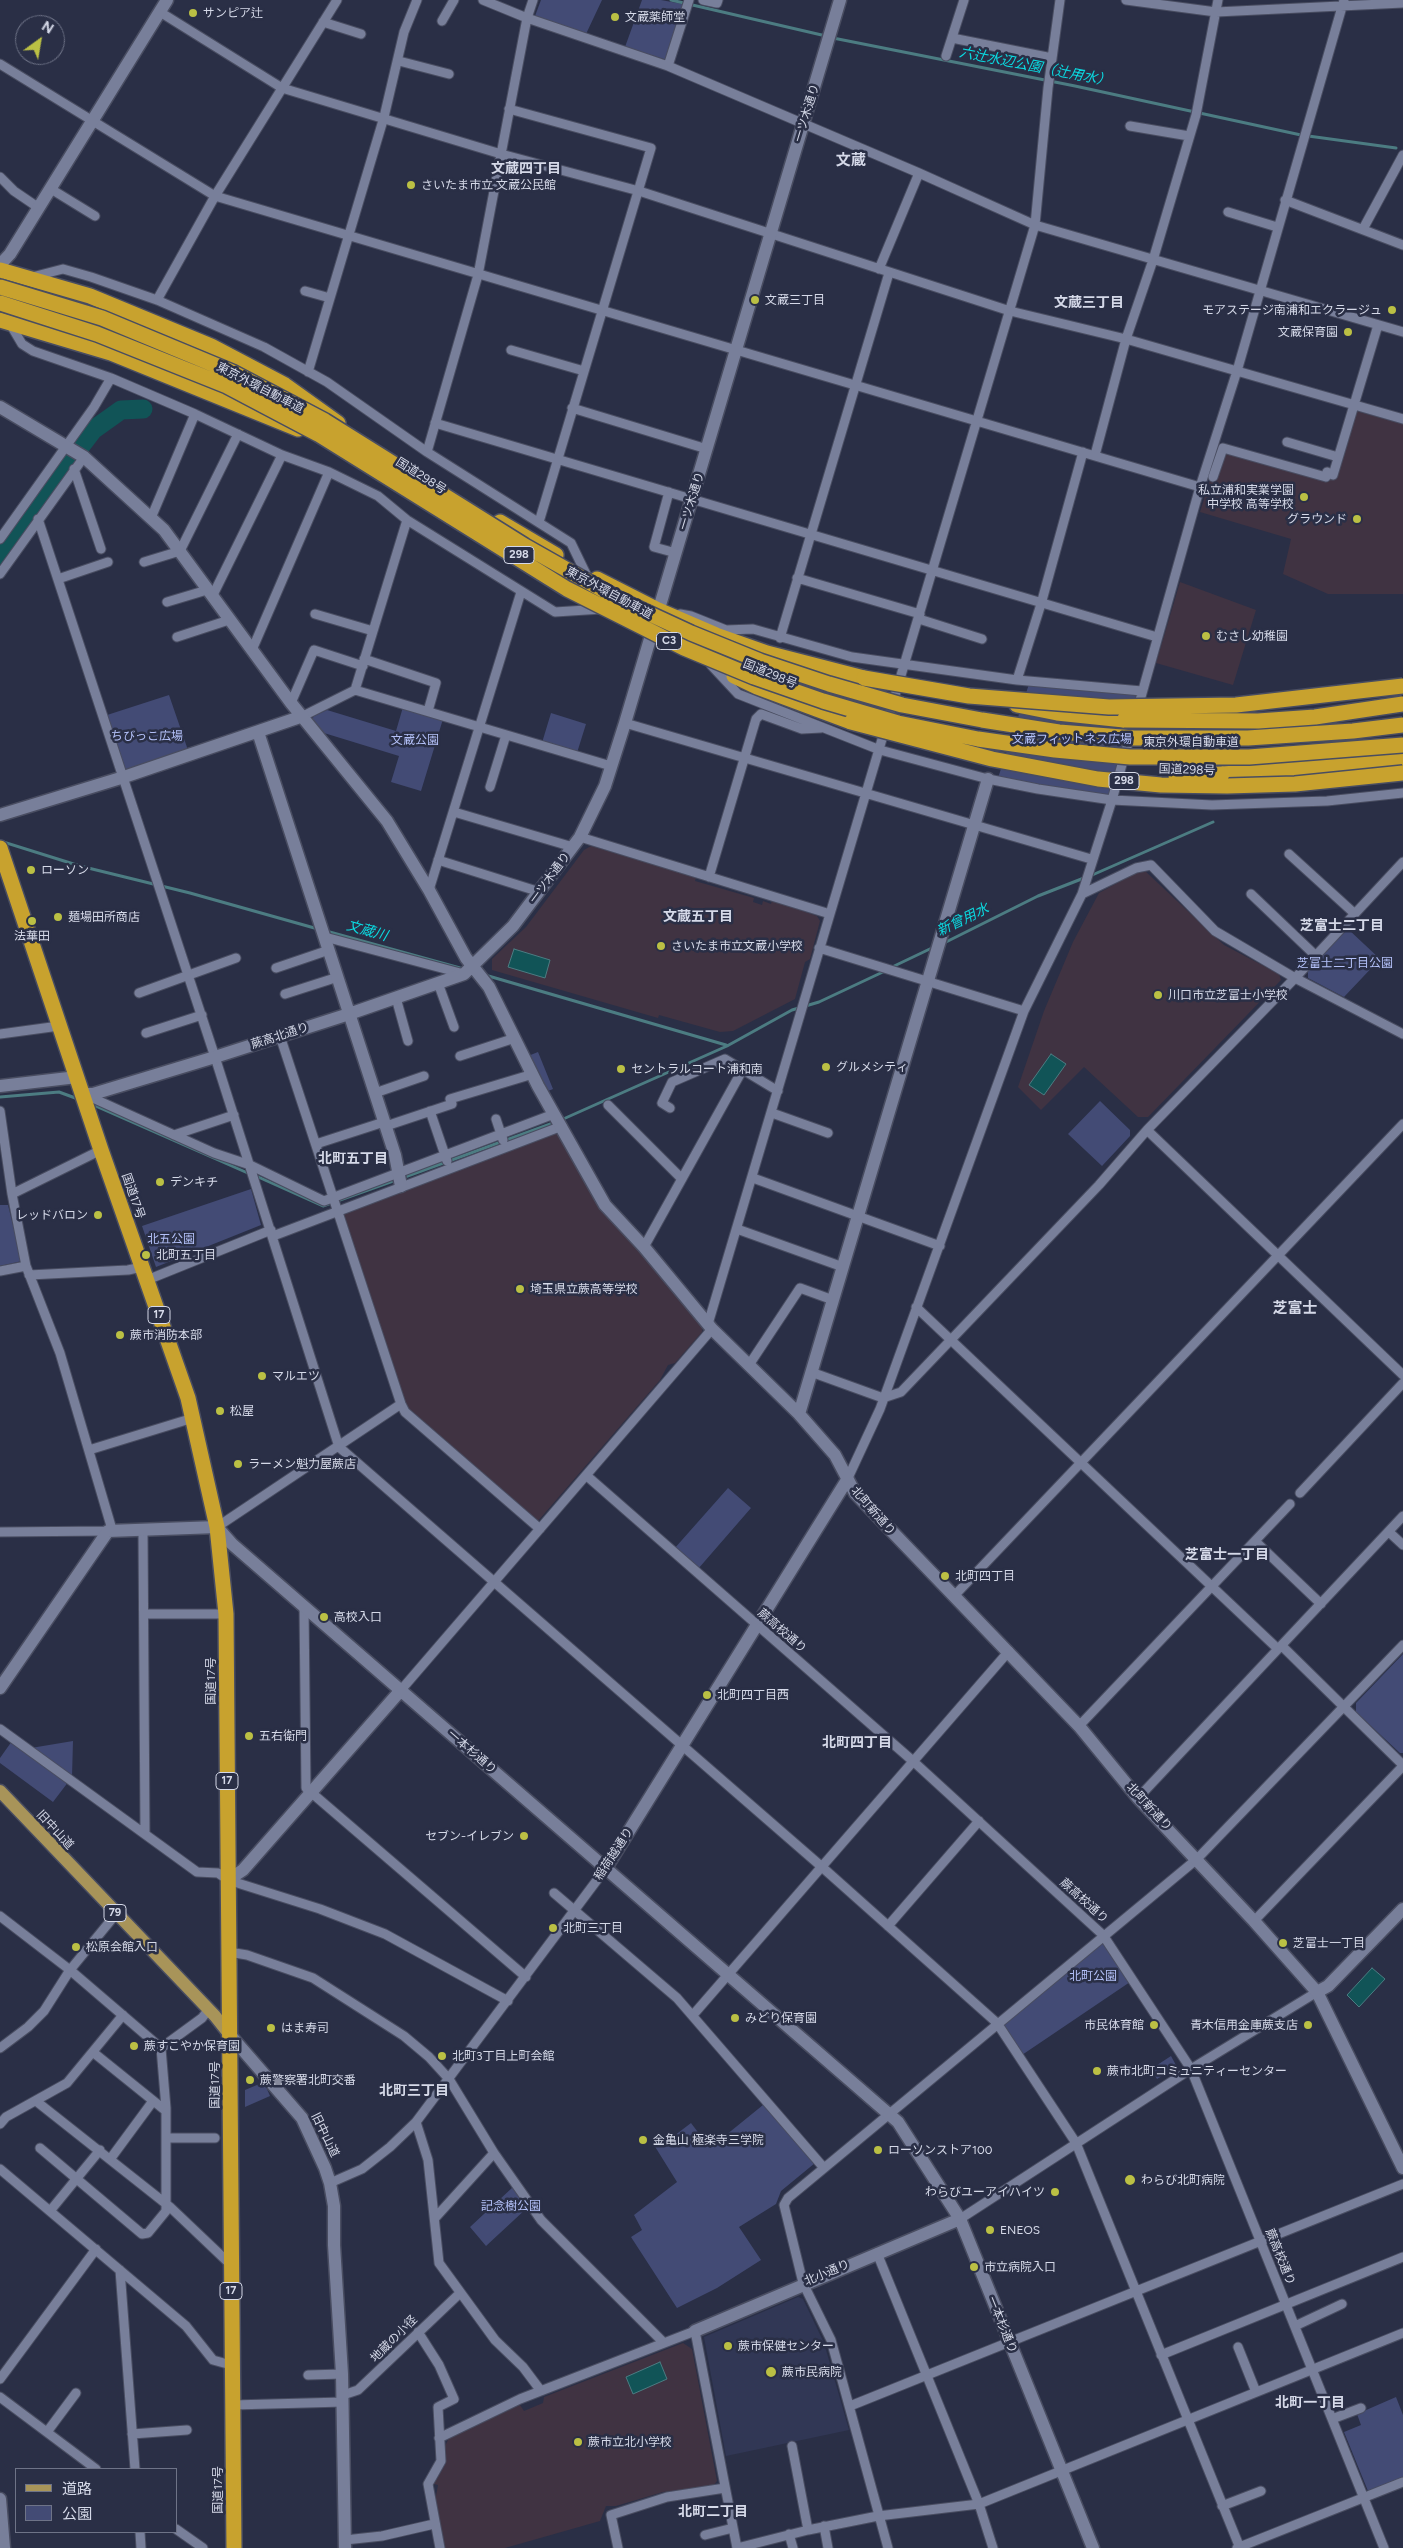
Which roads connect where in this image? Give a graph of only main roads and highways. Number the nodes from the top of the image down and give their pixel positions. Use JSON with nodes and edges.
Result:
{"nodes":[{"id":1,"x":0,"y":270,"type":"edge"},
{"id":2,"x":0,"y":287,"type":"edge"},
{"id":3,"x":0,"y":303,"type":"edge"},
{"id":4,"x":5,"y":321,"type":"edge"},
{"id":5,"x":344,"y":427,"type":"junction"},
{"id":6,"x":339,"y":443,"type":"junction"},
{"id":7,"x":1403,"y":686,"type":"edge"},
{"id":8,"x":969,"y":696,"type":"junction"},
{"id":9,"x":1403,"y":704,"type":"edge"},
{"id":10,"x":1403,"y":725,"type":"edge"},
{"id":11,"x":1403,"y":745,"type":"edge"},
{"id":12,"x":1403,"y":758,"type":"edge"},
{"id":13,"x":1403,"y":773,"type":"edge"},
{"id":14,"x":1098,"y":779,"type":"junction"},
{"id":15,"x":0,"y":848,"type":"edge"},
{"id":16,"x":0,"y":1791,"type":"edge"},
{"id":17,"x":230,"y":2035,"type":"junction"},
{"id":18,"x":234,"y":2548,"type":"edge"}],
"edges":[{"from":1,"to":5,"type":"highway"},
{"from":2,"to":10,"type":"highway","name":"東京外環自動車道","number":"C3","bridge":true},
{"from":3,"to":11,"type":"highway","name":"東京外環自動車道","number":"C3","bridge":true},
{"from":4,"to":6,"type":"highway"},
{"from":5,"to":6,"type":"highway","name":"国道298号","number":"298"},
{"from":5,"to":8,"type":"highway","name":"国道298号","number":"298","bridge":true},
{"from":6,"to":14,"type":"highway","name":"国道298号","number":"298","bridge":true},
{"from":7,"to":8,"type":"highway","name":"国道298号","number":"298","bridge":true},
{"from":8,"to":9,"type":"highway","bridge":true},
{"from":12,"to":14,"type":"highway","bridge":true},
{"from":13,"to":14,"type":"highway","name":"国道298号","number":"298","bridge":true},
{"from":15,"to":17,"type":"highway","name":"国道17号","number":"17"},
{"from":16,"to":17,"type":"main road","name":"旧中山道","number":"79"},
{"from":17,"to":18,"type":"highway","name":"国道17号","number":"17"}]}
